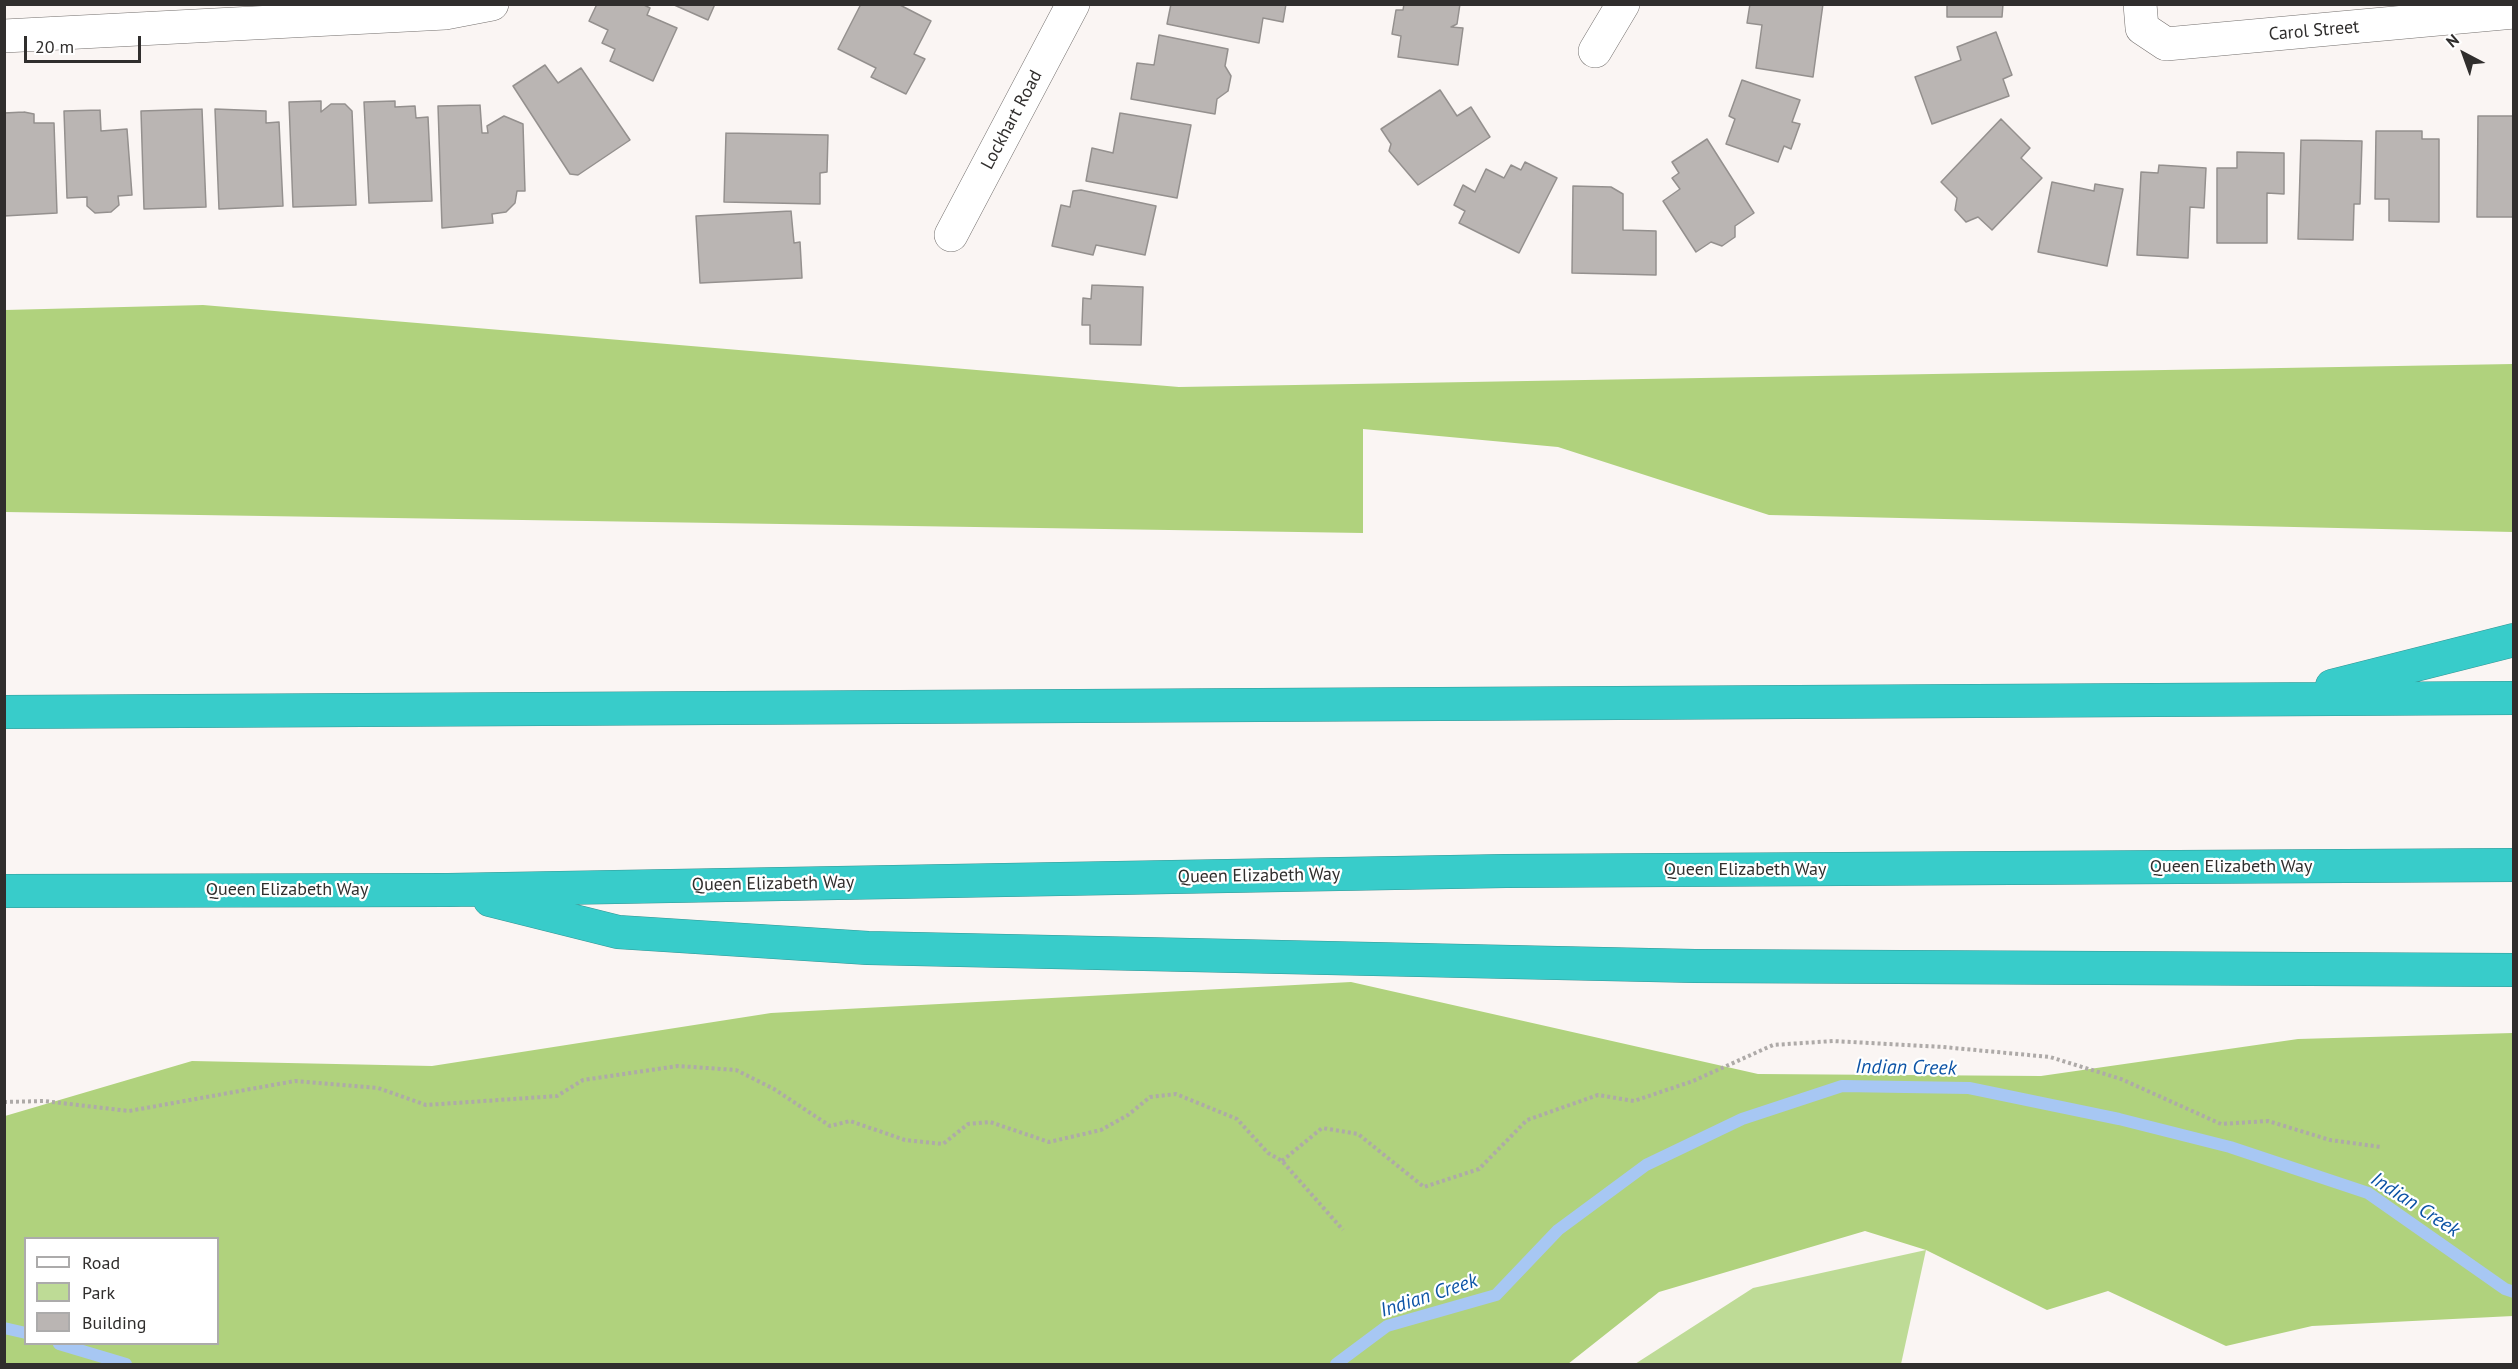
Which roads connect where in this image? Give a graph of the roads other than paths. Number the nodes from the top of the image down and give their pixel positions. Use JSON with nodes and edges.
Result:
{"nodes":[{"id":1,"x":492,"y":4,"type":"edge"},
{"id":2,"x":1073,"y":4,"type":"edge"},
{"id":3,"x":1623,"y":4,"type":"edge"},
{"id":4,"x":2140,"y":4,"type":"edge"},
{"id":5,"x":2514,"y":12,"type":"edge"},
{"id":6,"x":4,"y":36,"type":"edge"},
{"id":7,"x":1595,"y":51,"type":"dead end"},
{"id":8,"x":951,"y":235,"type":"dead end"},
{"id":9,"x":2514,"y":640,"type":"edge"},
{"id":10,"x":2282,"y":698,"type":"junction"},
{"id":11,"x":2514,"y":698,"type":"edge"},
{"id":12,"x":4,"y":712,"type":"edge"},
{"id":13,"x":2514,"y":865,"type":"edge"},
{"id":14,"x":448,"y":890,"type":"junction"},
{"id":15,"x":4,"y":891,"type":"edge"},
{"id":16,"x":2514,"y":970,"type":"edge"}],
"edges":[{"from":1,"to":6,"type":"street"},
{"from":2,"to":8,"type":"street","name":"Lockhart Road"},
{"from":3,"to":7,"type":"street"},
{"from":4,"to":5,"type":"street","name":"Carol Street"},
{"from":9,"to":10,"type":"highway"},
{"from":10,"to":11,"type":"highway"},
{"from":10,"to":12,"type":"highway"},
{"from":13,"to":14,"type":"highway","name":"Queen Elizabeth Way"},
{"from":14,"to":15,"type":"highway","name":"Queen Elizabeth Way"},
{"from":14,"to":16,"type":"highway"}]}
